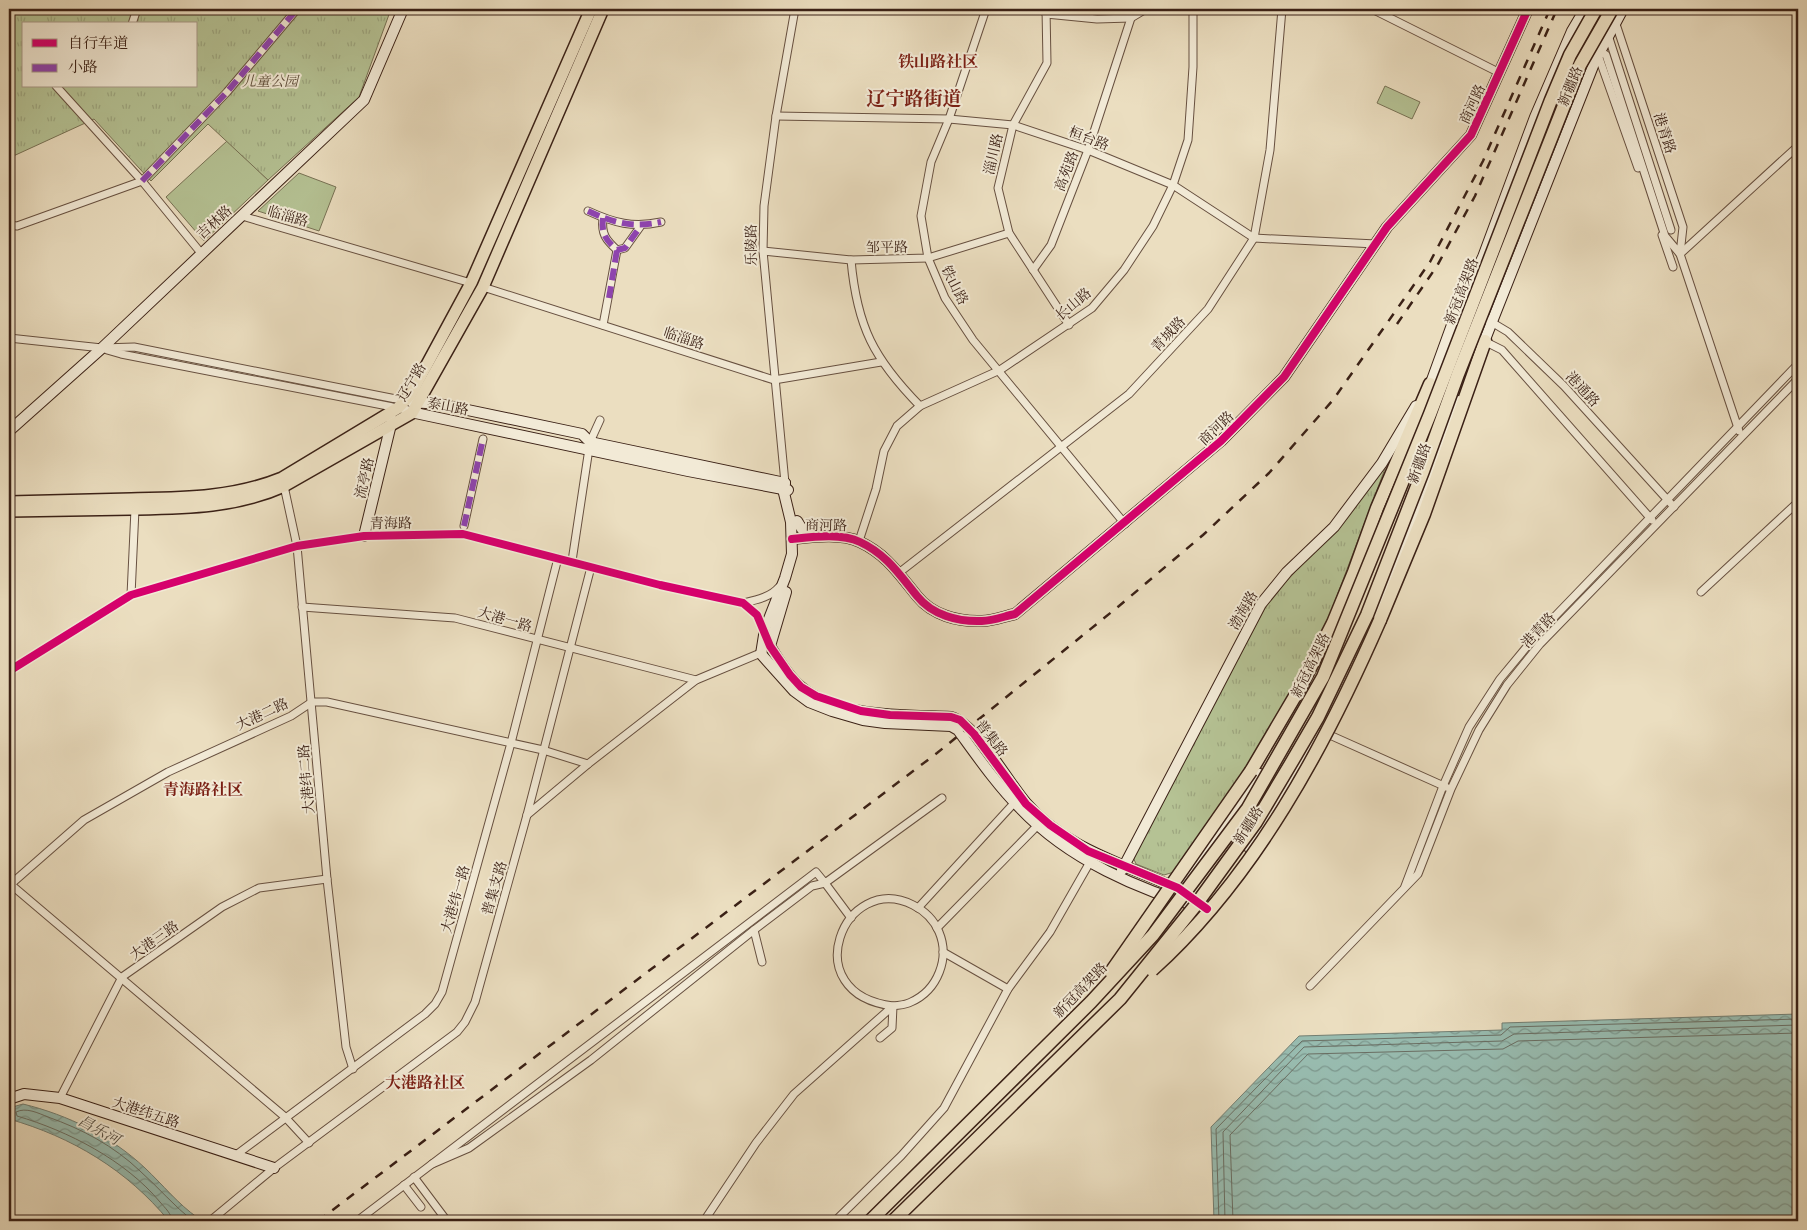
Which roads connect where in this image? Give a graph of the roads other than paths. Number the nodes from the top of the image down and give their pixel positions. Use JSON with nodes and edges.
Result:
{"nodes":[{"id":1,"x":137,"y":9,"type":"edge"},
{"id":2,"x":297,"y":9,"type":"edge"},
{"id":3,"x":403,"y":9,"type":"edge"},
{"id":4,"x":591,"y":9,"type":"edge"},
{"id":5,"x":603,"y":9,"type":"edge"},
{"id":6,"x":795,"y":9,"type":"edge"},
{"id":7,"x":986,"y":9,"type":"edge"},
{"id":8,"x":1146,"y":9,"type":"edge"},
{"id":9,"x":1193,"y":9,"type":"edge"},
{"id":10,"x":1282,"y":9,"type":"edge"},
{"id":11,"x":1372,"y":9,"type":"edge"},
{"id":12,"x":1528,"y":9,"type":"edge"},
{"id":13,"x":1585,"y":9,"type":"edge"},
{"id":14,"x":1596,"y":9,"type":"edge"},
{"id":15,"x":1623,"y":9,"type":"edge"},
{"id":16,"x":1380,"y":10,"type":"edge"},
{"id":17,"x":1046,"y":11,"type":"edge"},
{"id":18,"x":1614,"y":15,"type":"edge"},
{"id":19,"x":1131,"y":18,"type":"junction"},
{"id":20,"x":133,"y":22,"type":"edge"},
{"id":21,"x":1608,"y":35,"type":"junction"},
{"id":22,"x":1599,"y":53,"type":"junction"},
{"id":23,"x":1500,"y":73,"type":"junction"},
{"id":24,"x":58,"y":88,"type":"edge"},
{"id":25,"x":776,"y":116,"type":"junction"},
{"id":26,"x":949,"y":119,"type":"junction"},
{"id":27,"x":1013,"y":125,"type":"junction"},
{"id":28,"x":1798,"y":146,"type":"edge"},
{"id":29,"x":1088,"y":150,"type":"junction"},
{"id":30,"x":142,"y":181,"type":"junction"},
{"id":31,"x":1173,"y":185,"type":"junction"},
{"id":32,"x":588,"y":211,"type":"dead end"},
{"id":33,"x":242,"y":216,"type":"junction"},
{"id":34,"x":603,"y":218,"type":"junction"},
{"id":35,"x":661,"y":222,"type":"dead end"},
{"id":36,"x":9,"y":225,"type":"edge"},
{"id":37,"x":640,"y":227,"type":"junction"},
{"id":38,"x":1671,"y":230,"type":"dead end"},
{"id":39,"x":1009,"y":233,"type":"junction"},
{"id":40,"x":1254,"y":238,"type":"junction"},
{"id":41,"x":1376,"y":244,"type":"junction"},
{"id":42,"x":617,"y":250,"type":"junction"},
{"id":43,"x":763,"y":251,"type":"junction"},
{"id":44,"x":201,"y":253,"type":"junction"},
{"id":45,"x":1680,"y":254,"type":"junction"},
{"id":46,"x":928,"y":258,"type":"junction"},
{"id":47,"x":851,"y":260,"type":"junction"},
{"id":48,"x":1673,"y":267,"type":"dead end"},
{"id":49,"x":1033,"y":270,"type":"junction"},
{"id":50,"x":471,"y":283,"type":"junction"},
{"id":51,"x":483,"y":287,"type":"junction"},
{"id":52,"x":1458,"y":311,"type":"junction"},
{"id":53,"x":1493,"y":321,"type":"junction"},
{"id":54,"x":603,"y":325,"type":"junction"},
{"id":55,"x":1070,"y":325,"type":"junction"},
{"id":56,"x":1450,"y":332,"type":"junction"},
{"id":57,"x":9,"y":338,"type":"edge"},
{"id":58,"x":1485,"y":341,"type":"junction"},
{"id":59,"x":102,"y":348,"type":"junction"},
{"id":60,"x":881,"y":362,"type":"junction"},
{"id":61,"x":1798,"y":364,"type":"edge"},
{"id":62,"x":1000,"y":370,"type":"junction"},
{"id":63,"x":1798,"y":379,"type":"edge"},
{"id":64,"x":774,"y":380,"type":"junction"},
{"id":65,"x":1430,"y":384,"type":"junction"},
{"id":66,"x":408,"y":406,"type":"junction"},
{"id":67,"x":920,"y":406,"type":"junction"},
{"id":68,"x":600,"y":420,"type":"dead end"},
{"id":69,"x":389,"y":426,"type":"junction"},
{"id":70,"x":1738,"y":427,"type":"junction"},
{"id":71,"x":9,"y":431,"type":"edge"},
{"id":72,"x":1742,"y":438,"type":"junction"},
{"id":73,"x":483,"y":439,"type":"dead end"},
{"id":74,"x":589,"y":445,"type":"junction"},
{"id":75,"x":1062,"y":446,"type":"junction"},
{"id":76,"x":284,"y":486,"type":"junction"},
{"id":77,"x":786,"y":487,"type":"junction"},
{"id":78,"x":1667,"y":499,"type":"junction"},
{"id":79,"x":9,"y":502,"type":"edge"},
{"id":80,"x":1798,"y":502,"type":"edge"},
{"id":81,"x":1674,"y":507,"type":"junction"},
{"id":82,"x":135,"y":509,"type":"junction"},
{"id":83,"x":9,"y":511,"type":"edge"},
{"id":84,"x":1649,"y":518,"type":"junction"},
{"id":85,"x":798,"y":522,"type":"junction"},
{"id":86,"x":1125,"y":524,"type":"junction"},
{"id":87,"x":1656,"y":525,"type":"junction"},
{"id":88,"x":464,"y":526,"type":"dead end"},
{"id":89,"x":364,"y":536,"type":"junction"},
{"id":90,"x":819,"y":538,"type":"junction"},
{"id":91,"x":795,"y":541,"type":"junction"},
{"id":92,"x":858,"y":541,"type":"junction"},
{"id":93,"x":297,"y":546,"type":"junction"},
{"id":94,"x":558,"y":558,"type":"junction"},
{"id":95,"x":572,"y":561,"type":"junction"},
{"id":96,"x":591,"y":567,"type":"junction"},
{"id":97,"x":900,"y":572,"type":"junction"},
{"id":98,"x":785,"y":578,"type":"junction"},
{"id":99,"x":1701,"y":592,"type":"dead end"},
{"id":100,"x":131,"y":595,"type":"junction"},
{"id":101,"x":744,"y":603,"type":"junction"},
{"id":102,"x":302,"y":607,"type":"junction"},
{"id":103,"x":764,"y":629,"type":"junction"},
{"id":104,"x":537,"y":641,"type":"junction"},
{"id":105,"x":770,"y":646,"type":"junction"},
{"id":106,"x":570,"y":647,"type":"junction"},
{"id":107,"x":761,"y":654,"type":"junction"},
{"id":108,"x":9,"y":671,"type":"edge"},
{"id":109,"x":696,"y":680,"type":"junction"},
{"id":110,"x":312,"y":702,"type":"junction"},
{"id":111,"x":1320,"y":730,"type":"junction"},
{"id":112,"x":512,"y":743,"type":"junction"},
{"id":113,"x":543,"y":750,"type":"junction"},
{"id":114,"x":588,"y":764,"type":"junction"},
{"id":115,"x":1443,"y":786,"type":"junction"},
{"id":116,"x":1451,"y":789,"type":"junction"},
{"id":117,"x":942,"y":798,"type":"dead end"},
{"id":118,"x":1015,"y":802,"type":"junction"},
{"id":119,"x":527,"y":815,"type":"junction"},
{"id":120,"x":1038,"y":825,"type":"junction"},
{"id":121,"x":1090,"y":862,"type":"junction"},
{"id":122,"x":1124,"y":866,"type":"junction"},
{"id":123,"x":1119,"y":876,"type":"junction"},
{"id":124,"x":327,"y":879,"type":"junction"},
{"id":125,"x":10,"y":883,"type":"edge"},
{"id":126,"x":825,"y":884,"type":"junction"},
{"id":127,"x":1178,"y":888,"type":"junction"},
{"id":128,"x":1404,"y":889,"type":"junction"},
{"id":129,"x":1169,"y":899,"type":"junction"},
{"id":130,"x":918,"y":908,"type":"junction"},
{"id":131,"x":1207,"y":909,"type":"junction"},
{"id":132,"x":850,"y":918,"type":"junction"},
{"id":133,"x":938,"y":928,"type":"junction"},
{"id":134,"x":754,"y":930,"type":"junction"},
{"id":135,"x":943,"y":952,"type":"junction"},
{"id":136,"x":762,"y":962,"type":"dead end"},
{"id":137,"x":122,"y":978,"type":"junction"},
{"id":138,"x":1310,"y":986,"type":"dead end"},
{"id":139,"x":1008,"y":989,"type":"junction"},
{"id":140,"x":1120,"y":999,"type":"junction"},
{"id":141,"x":1092,"y":1002,"type":"junction"},
{"id":142,"x":893,"y":1006,"type":"junction"},
{"id":143,"x":880,"y":1038,"type":"dead end"},
{"id":144,"x":353,"y":1069,"type":"junction"},
{"id":145,"x":60,"y":1098,"type":"junction"},
{"id":146,"x":9,"y":1099,"type":"edge"},
{"id":147,"x":285,"y":1117,"type":"junction"},
{"id":148,"x":309,"y":1143,"type":"junction"},
{"id":149,"x":236,"y":1155,"type":"junction"},
{"id":150,"x":432,"y":1164,"type":"junction"},
{"id":151,"x":274,"y":1168,"type":"junction"},
{"id":152,"x":414,"y":1177,"type":"junction"},
{"id":153,"x":404,"y":1185,"type":"junction"},
{"id":154,"x":421,"y":1207,"type":"dead end"},
{"id":155,"x":210,"y":1221,"type":"edge"},
{"id":156,"x":357,"y":1221,"type":"edge"},
{"id":157,"x":447,"y":1221,"type":"edge"},
{"id":158,"x":704,"y":1221,"type":"edge"},
{"id":159,"x":835,"y":1221,"type":"edge"},
{"id":160,"x":870,"y":1221,"type":"edge"},
{"id":161,"x":893,"y":1221,"type":"edge"}],
"edges":[{"from":1,"to":20,"type":"street"},
{"from":2,"to":30,"type":"street"},
{"from":3,"to":33,"type":"street","name":"吉林路"},
{"from":4,"to":50,"type":"main road","name":"辽宁路"},
{"from":5,"to":51,"type":"main road","name":"辽宁路"},
{"from":6,"to":25,"type":"street","name":"乐陵路"},
{"from":7,"to":26,"type":"street","name":"铁山路"},
{"from":8,"to":19,"type":"street"},
{"from":9,"to":31,"type":"street","name":"长山路"},
{"from":10,"to":40,"type":"street","name":"青城路"},
{"from":11,"to":16,"type":"street"},
{"from":12,"to":23,"type":"street","name":"商河路"},
{"from":13,"to":52,"type":"street","name":"新疆路"},
{"from":14,"to":141,"type":"highway","name":"新冠高架路","bridge":true},
{"from":15,"to":18,"type":"street","name":"新疆路"},
{"from":16,"to":23,"type":"street"},
{"from":17,"to":19,"type":"street"},
{"from":17,"to":27,"type":"street","name":"淄川路"},
{"from":18,"to":21,"type":"street","name":"新疆路"},
{"from":18,"to":45,"type":"street","name":"港青路"},
{"from":18,"to":140,"type":"highway","name":"新冠高架路","bridge":true},
{"from":19,"to":29,"type":"street","name":"高苑路"},
{"from":21,"to":22,"type":"street","name":"新疆路"},
{"from":21,"to":38,"type":"street"},
{"from":22,"to":45,"type":"street","name":"港青路"},
{"from":22,"to":48,"type":"street"},
{"from":22,"to":53,"type":"street","name":"新疆路"},
{"from":23,"to":41,"type":"street","name":"商河路"},
{"from":24,"to":30,"type":"street"},
{"from":25,"to":26,"type":"street","name":"桓台路"},
{"from":25,"to":43,"type":"street","name":"乐陵路"},
{"from":26,"to":27,"type":"street","name":"桓台路"},
{"from":26,"to":46,"type":"street","name":"铁山路"},
{"from":27,"to":29,"type":"street","name":"桓台路"},
{"from":27,"to":39,"type":"street","name":"淄川路"},
{"from":28,"to":45,"type":"street"},
{"from":29,"to":31,"type":"street","name":"桓台路"},
{"from":29,"to":49,"type":"street","name":"高苑路"},
{"from":30,"to":36,"type":"street"},
{"from":30,"to":44,"type":"street"},
{"from":31,"to":40,"type":"street","name":"桓台路"},
{"from":31,"to":55,"type":"street","name":"长山路"},
{"from":32,"to":34,"type":"street"},
{"from":33,"to":44,"type":"street","name":"吉林路"},
{"from":33,"to":50,"type":"street","name":"临淄路"},
{"from":34,"to":37,"type":"street"},
{"from":34,"to":42,"type":"street"},
{"from":35,"to":37,"type":"street"},
{"from":37,"to":42,"type":"street"},
{"from":39,"to":46,"type":"street","name":"邹平路"},
{"from":39,"to":49,"type":"street","name":"淄川路"},
{"from":40,"to":41,"type":"street"},
{"from":40,"to":75,"type":"street","name":"青城路"},
{"from":41,"to":86,"type":"street","name":"商河路"},
{"from":42,"to":54,"type":"street"},
{"from":43,"to":47,"type":"street","name":"邹平路"},
{"from":43,"to":64,"type":"street","name":"乐陵路"},
{"from":44,"to":59,"type":"street","name":"吉林路"},
{"from":45,"to":70,"type":"street","name":"港青路"},
{"from":46,"to":47,"type":"street","name":"邹平路"},
{"from":46,"to":62,"type":"street","name":"铁山路"},
{"from":47,"to":60,"type":"street"},
{"from":49,"to":55,"type":"street","name":"淄川路"},
{"from":50,"to":66,"type":"main road","name":"辽宁路"},
{"from":51,"to":54,"type":"street","name":"临淄路"},
{"from":51,"to":66,"type":"main road","name":"辽宁路"},
{"from":52,"to":53,"type":"street","name":"港通路"},
{"from":52,"to":56,"type":"street","name":"新疆路"},
{"from":53,"to":58,"type":"street","name":"新疆路"},
{"from":53,"to":78,"type":"street","name":"港通路"},
{"from":54,"to":64,"type":"street","name":"临淄路"},
{"from":55,"to":62,"type":"street","name":"长山路"},
{"from":56,"to":58,"type":"street"},
{"from":56,"to":65,"type":"street","name":"新疆路"},
{"from":57,"to":59,"type":"street","name":"泰山路"},
{"from":58,"to":84,"type":"street"},
{"from":58,"to":111,"type":"street","name":"新疆路"},
{"from":58,"to":140,"type":"highway","bridge":true},
{"from":59,"to":66,"type":"street","name":"泰山路"},
{"from":59,"to":66,"type":"street","name":"泰山路"},
{"from":59,"to":71,"type":"street","name":"吉林路"},
{"from":60,"to":64,"type":"street","name":"临淄路"},
{"from":60,"to":67,"type":"street"},
{"from":61,"to":70,"type":"street"},
{"from":62,"to":67,"type":"street","name":"长山路"},
{"from":62,"to":75,"type":"street","name":"铁山路"},
{"from":63,"to":72,"type":"street"},
{"from":64,"to":77,"type":"street","name":"乐陵路"},
{"from":65,"to":122,"type":"street","name":"渤海路"},
{"from":65,"to":127,"type":"street","name":"新疆路"},
{"from":65,"to":141,"type":"highway","bridge":true},
{"from":66,"to":69,"type":"main road","name":"辽宁路"},
{"from":66,"to":74,"type":"street","name":"泰山路"},
{"from":66,"to":74,"type":"street","name":"泰山路"},
{"from":66,"to":79,"type":"main road","name":"辽宁路"},
{"from":67,"to":92,"type":"street","name":"长山路"},
{"from":68,"to":74,"type":"street"},
{"from":69,"to":76,"type":"main road","name":"辽宁路"},
{"from":69,"to":89,"type":"street","name":"流亭路"},
{"from":70,"to":72,"type":"street","name":"港青路"},
{"from":70,"to":78,"type":"street","name":"港青路"},
{"from":72,"to":81,"type":"street","name":"港青路"},
{"from":73,"to":88,"type":"street"},
{"from":74,"to":77,"type":"street","name":"泰山路"},
{"from":74,"to":95,"type":"street"},
{"from":75,"to":86,"type":"street","name":"铁山路"},
{"from":75,"to":97,"type":"street","name":"青城路"},
{"from":76,"to":82,"type":"main road","name":"辽宁路"},
{"from":76,"to":93,"type":"street","name":"大港纬二路"},
{"from":77,"to":85,"type":"street","name":"乐陵路"},
{"from":77,"to":91,"type":"street","name":"乐陵路"},
{"from":78,"to":81,"type":"street","name":"港通路"},
{"from":78,"to":84,"type":"street","name":"港青路"},
{"from":80,"to":99,"type":"street"},
{"from":81,"to":87,"type":"street","name":"港青路"},
{"from":82,"to":83,"type":"main road","name":"辽宁路"},
{"from":82,"to":100,"type":"street"},
{"from":84,"to":87,"type":"street"},
{"from":84,"to":115,"type":"street","name":"港青路"},
{"from":85,"to":90,"type":"street"},
{"from":85,"to":91,"type":"street","name":"乐陵路"},
{"from":86,"to":97,"type":"street","name":"商河路"},
{"from":87,"to":116,"type":"street","name":"港青路"},
{"from":89,"to":93,"type":"street","name":"青海路"},
{"from":89,"to":94,"type":"street","name":"青海路"},
{"from":90,"to":91,"type":"street","name":"商河路"},
{"from":90,"to":92,"type":"street","name":"商河路"},
{"from":91,"to":92,"type":"street","name":"商河路"},
{"from":91,"to":98,"type":"street","name":"乐陵路"},
{"from":91,"to":105,"type":"street","name":"乐陵路"},
{"from":92,"to":97,"type":"street","name":"商河路"},
{"from":93,"to":100,"type":"street","name":"青海路"},
{"from":93,"to":102,"type":"street","name":"大港纬二路"},
{"from":94,"to":95,"type":"street","name":"青海路"},
{"from":94,"to":104,"type":"street","name":"大港纬一路"},
{"from":95,"to":96,"type":"street","name":"青海路"},
{"from":96,"to":101,"type":"street","name":"青海路"},
{"from":96,"to":106,"type":"street"},
{"from":98,"to":101,"type":"street"},
{"from":98,"to":103,"type":"street","name":"乐陵路"},
{"from":100,"to":108,"type":"street","name":"青海路"},
{"from":101,"to":103,"type":"street"},
{"from":102,"to":104,"type":"street","name":"大港一路"},
{"from":102,"to":110,"type":"street","name":"大港纬二路"},
{"from":103,"to":105,"type":"street"},
{"from":103,"to":107,"type":"street","name":"乐陵路"},
{"from":104,"to":106,"type":"street","name":"大港一路"},
{"from":104,"to":112,"type":"street","name":"大港纬一路"},
{"from":105,"to":107,"type":"street"},
{"from":105,"to":122,"type":"street","name":"普集路"},
{"from":106,"to":109,"type":"street","name":"大港一路"},
{"from":106,"to":113,"type":"street"},
{"from":107,"to":109,"type":"street"},
{"from":107,"to":118,"type":"street","name":"普集路"},
{"from":109,"to":114,"type":"street"},
{"from":110,"to":112,"type":"street"},
{"from":110,"to":124,"type":"street","name":"大港纬二路"},
{"from":110,"to":125,"type":"street","name":"大港二路"},
{"from":111,"to":115,"type":"street"},
{"from":111,"to":131,"type":"street","name":"新疆路"},
{"from":112,"to":113,"type":"street"},
{"from":112,"to":144,"type":"street","name":"大港纬一路"},
{"from":113,"to":114,"type":"street"},
{"from":113,"to":119,"type":"street"},
{"from":114,"to":119,"type":"street"},
{"from":115,"to":116,"type":"street"},
{"from":115,"to":128,"type":"street","name":"港青路"},
{"from":116,"to":128,"type":"street","name":"港青路"},
{"from":117,"to":126,"type":"street"},
{"from":118,"to":120,"type":"street","name":"普集路"},
{"from":118,"to":130,"type":"street"},
{"from":119,"to":148,"type":"street","name":"普集支路"},
{"from":120,"to":121,"type":"street","name":"普集路"},
{"from":120,"to":133,"type":"street"},
{"from":121,"to":123,"type":"street","name":"普集路"},
{"from":121,"to":139,"type":"street"},
{"from":122,"to":123,"type":"street","name":"渤海路"},
{"from":122,"to":127,"type":"street","name":"普集路"},
{"from":123,"to":129,"type":"street","name":"普集路"},
{"from":124,"to":137,"type":"street","name":"大港三路"},
{"from":124,"to":144,"type":"street","name":"大港纬二路"},
{"from":125,"to":137,"type":"street"},
{"from":126,"to":132,"type":"street"},
{"from":126,"to":134,"type":"street"},
{"from":126,"to":150,"type":"street"},
{"from":127,"to":129,"type":"street","name":"新疆路"},
{"from":127,"to":131,"type":"street","name":"普集路"},
{"from":128,"to":138,"type":"street","name":"港青路"},
{"from":129,"to":131,"type":"street","name":"普集路"},
{"from":130,"to":132,"type":"street"},
{"from":130,"to":133,"type":"street"},
{"from":132,"to":142,"type":"street"},
{"from":133,"to":135,"type":"street"},
{"from":134,"to":136,"type":"street"},
{"from":134,"to":150,"type":"street"},
{"from":135,"to":139,"type":"street"},
{"from":135,"to":142,"type":"street"},
{"from":137,"to":145,"type":"street","name":"大港三路"},
{"from":137,"to":147,"type":"street"},
{"from":139,"to":159,"type":"street"},
{"from":140,"to":161,"type":"highway","name":"新冠高架路","bridge":true},
{"from":141,"to":160,"type":"highway","name":"新冠高架路","bridge":true},
{"from":142,"to":143,"type":"street"},
{"from":142,"to":158,"type":"street"},
{"from":144,"to":147,"type":"street","name":"大港纬一路"},
{"from":145,"to":146,"type":"street","name":"大港纬五路"},
{"from":145,"to":149,"type":"street","name":"大港纬五路"},
{"from":147,"to":148,"type":"street"},
{"from":147,"to":149,"type":"street","name":"大港纬一路"},
{"from":148,"to":151,"type":"street","name":"普集支路"},
{"from":149,"to":151,"type":"street","name":"大港纬五路"},
{"from":150,"to":152,"type":"street"},
{"from":151,"to":155,"type":"street","name":"普集支路"},
{"from":152,"to":153,"type":"street"},
{"from":152,"to":157,"type":"street"},
{"from":153,"to":154,"type":"street"},
{"from":153,"to":156,"type":"street"}]}
